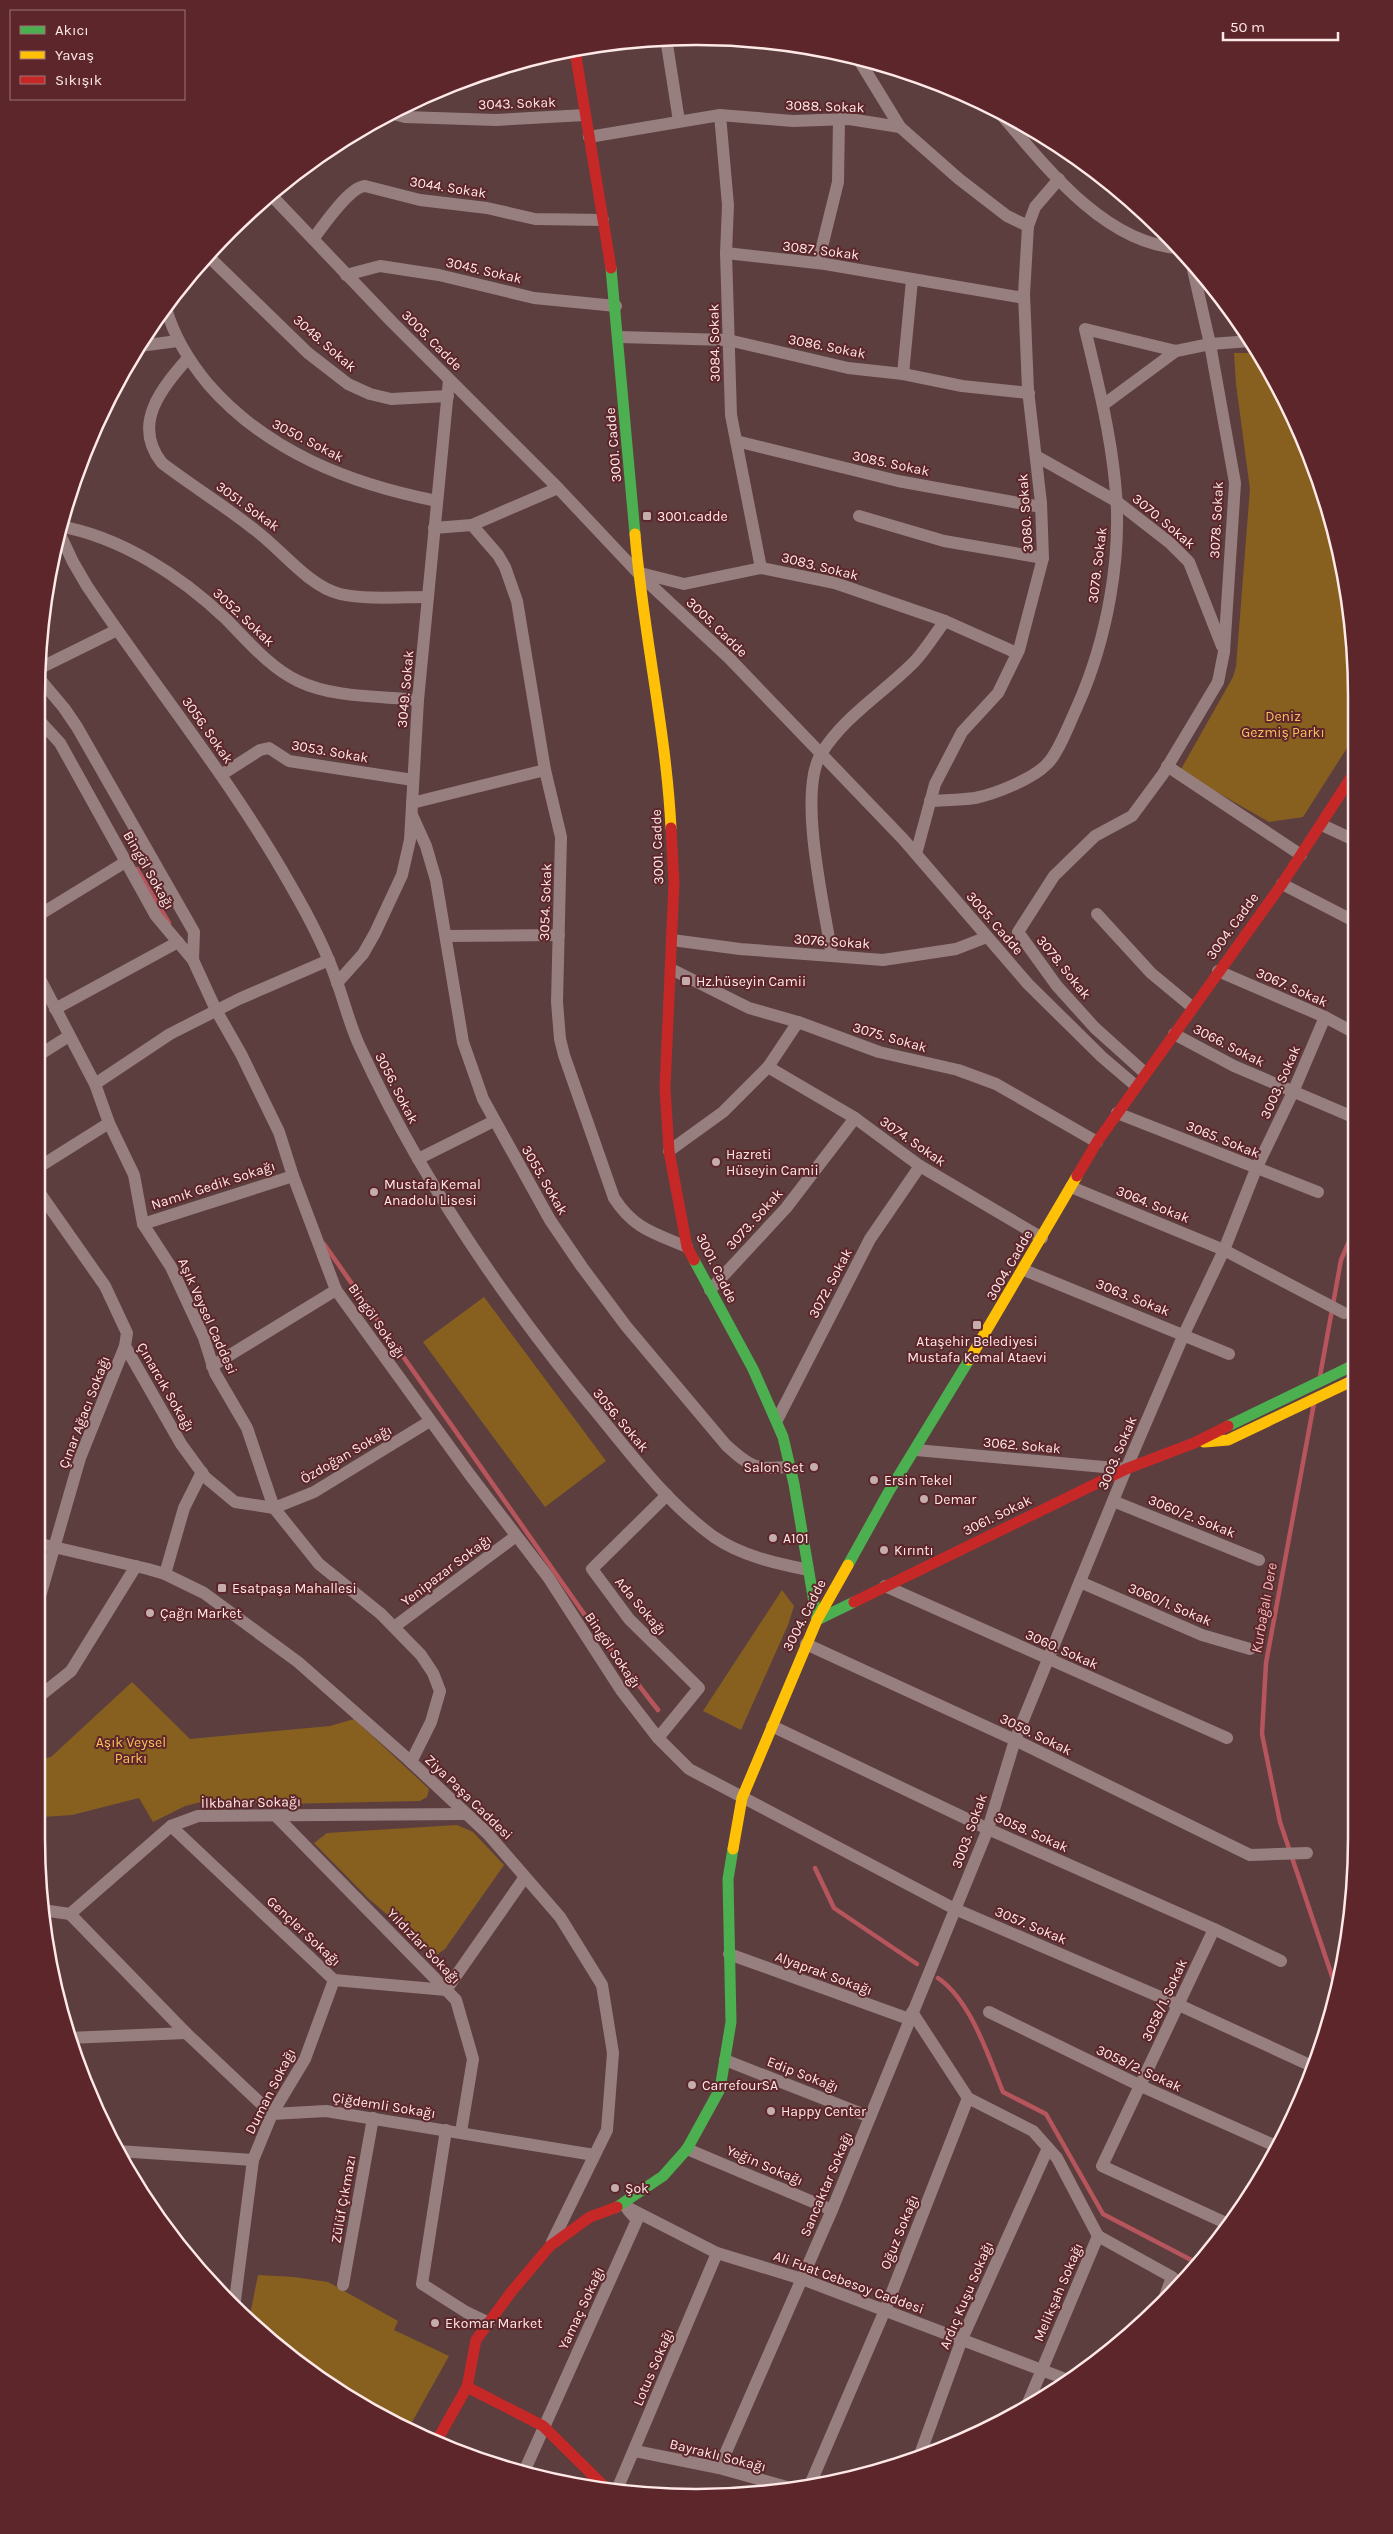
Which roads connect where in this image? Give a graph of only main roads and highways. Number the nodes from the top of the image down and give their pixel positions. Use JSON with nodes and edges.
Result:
{"nodes":[{"id":1,"x":576,"y":57,"type":"edge"},
{"id":2,"x":1348,"y":783,"type":"edge"},
{"id":3,"x":1348,"y":1368,"type":"edge"},
{"id":4,"x":1348,"y":1383,"type":"edge"},
{"id":5,"x":1194,"y":1443,"type":"junction"},
{"id":6,"x":817,"y":1620,"type":"junction"},
{"id":7,"x":467,"y":2387,"type":"junction"},
{"id":8,"x":440,"y":2436,"type":"edge"},
{"id":9,"x":599,"y":2481,"type":"edge"}],
"edges":[{"from":1,"to":6,"type":"main road","name":"3001. Cadde"},
{"from":2,"to":6,"type":"main road","name":"3004. Cadde"},
{"from":3,"to":5,"type":"main road"},
{"from":4,"to":5,"type":"main road"},
{"from":5,"to":6,"type":"main road","name":"3061. Sokak"},
{"from":6,"to":7,"type":"main road","name":"3004. Cadde"},
{"from":7,"to":8,"type":"main road","name":"3004. Cadde"},
{"from":7,"to":9,"type":"main road"}]}
